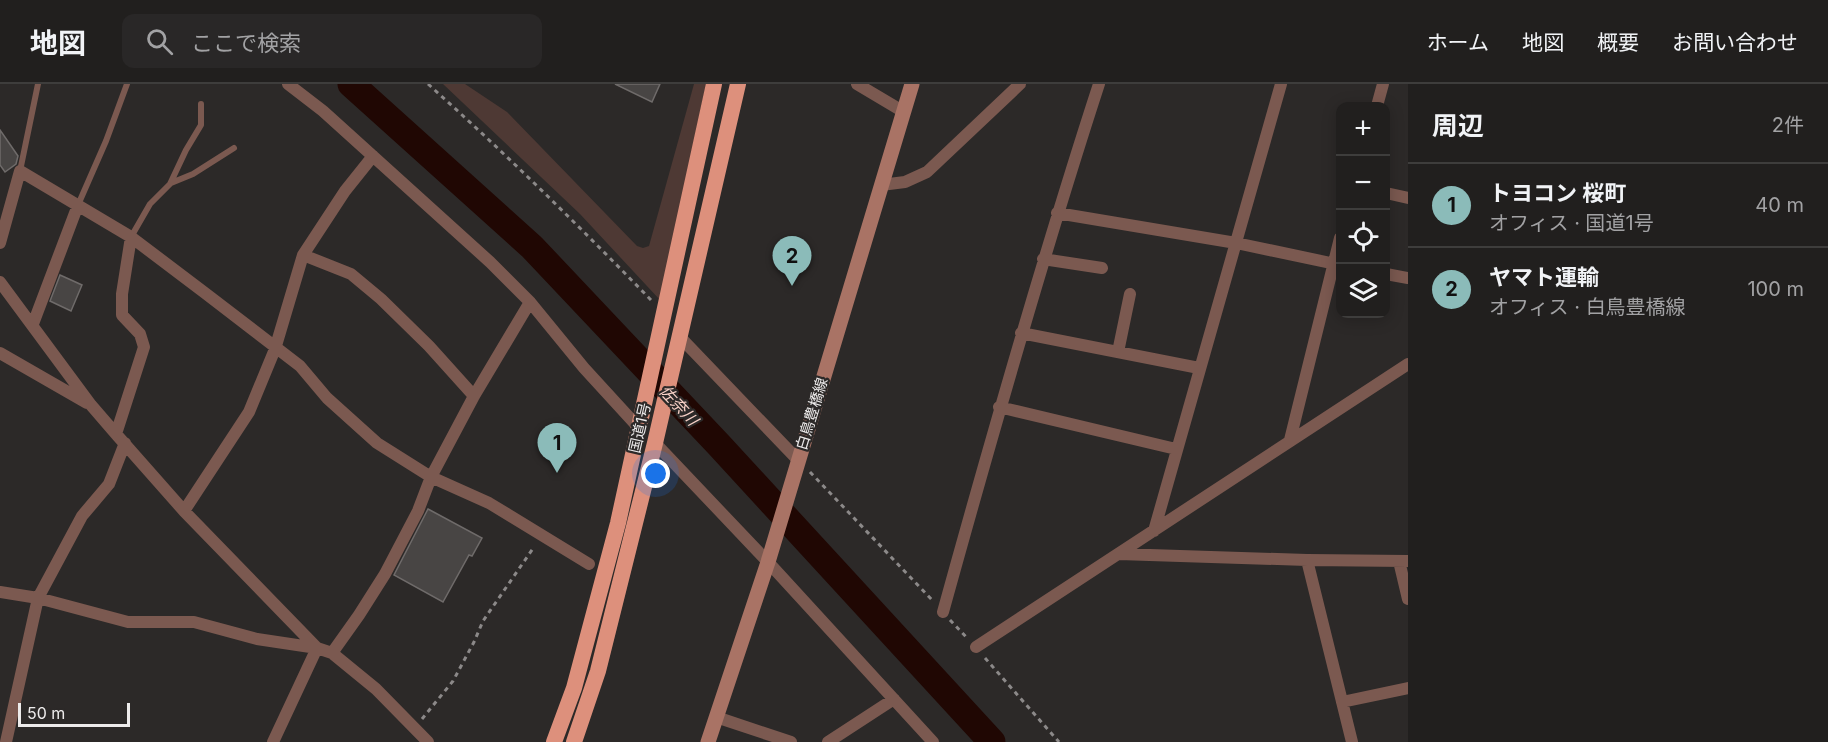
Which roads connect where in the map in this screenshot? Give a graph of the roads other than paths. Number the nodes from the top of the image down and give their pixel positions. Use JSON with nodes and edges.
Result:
{"nodes":[{"id":1,"x":38,"y":84,"type":"edge"},
{"id":2,"x":127,"y":84,"type":"edge"},
{"id":3,"x":288,"y":84,"type":"edge"},
{"id":4,"x":714,"y":84,"type":"edge"},
{"id":5,"x":738,"y":84,"type":"edge"},
{"id":6,"x":857,"y":84,"type":"edge"},
{"id":7,"x":912,"y":84,"type":"edge"},
{"id":8,"x":1099,"y":84,"type":"edge"},
{"id":9,"x":1281,"y":84,"type":"edge"},
{"id":10,"x":1383,"y":84,"type":"edge"},
{"id":11,"x":1018,"y":85,"type":"edge"},
{"id":12,"x":1378,"y":102,"type":"edge"},
{"id":13,"x":201,"y":104,"type":"dead end"},
{"id":14,"x":904,"y":112,"type":"junction"},
{"id":15,"x":234,"y":148,"type":"dead end"},
{"id":16,"x":372,"y":156,"type":"junction"},
{"id":17,"x":20,"y":171,"type":"junction"},
{"id":18,"x":170,"y":184,"type":"junction"},
{"id":19,"x":881,"y":185,"type":"junction"},
{"id":20,"x":1390,"y":194,"type":"edge"},
{"id":21,"x":1408,"y":198,"type":"edge"},
{"id":22,"x":78,"y":205,"type":"junction"},
{"id":23,"x":1057,"y":213,"type":"junction"},
{"id":24,"x":131,"y":237,"type":"junction"},
{"id":25,"x":0,"y":243,"type":"edge"},
{"id":26,"x":1236,"y":243,"type":"junction"},
{"id":27,"x":303,"y":255,"type":"junction"},
{"id":28,"x":1043,"y":259,"type":"junction"},
{"id":29,"x":1336,"y":264,"type":"edge"},
{"id":30,"x":1102,"y":268,"type":"dead end"},
{"id":31,"x":1336,"y":268,"type":"edge"},
{"id":32,"x":1390,"y":275,"type":"edge"},
{"id":33,"x":1408,"y":278,"type":"edge"},
{"id":34,"x":2,"y":291,"type":"edge"},
{"id":35,"x":1130,"y":294,"type":"dead end"},
{"id":36,"x":530,"y":302,"type":"junction"},
{"id":37,"x":33,"y":324,"type":"junction"},
{"id":38,"x":1021,"y":333,"type":"junction"},
{"id":39,"x":679,"y":336,"type":"junction"},
{"id":40,"x":275,"y":348,"type":"junction"},
{"id":41,"x":1118,"y":352,"type":"junction"},
{"id":42,"x":0,"y":353,"type":"edge"},
{"id":43,"x":1408,"y":364,"type":"edge"},
{"id":44,"x":1199,"y":368,"type":"junction"},
{"id":45,"x":474,"y":396,"type":"junction"},
{"id":46,"x":91,"y":405,"type":"junction"},
{"id":47,"x":999,"y":407,"type":"junction"},
{"id":48,"x":638,"y":426,"type":"junction"},
{"id":49,"x":120,"y":438,"type":"junction"},
{"id":50,"x":1290,"y":440,"type":"junction"},
{"id":51,"x":655,"y":443,"type":"junction"},
{"id":52,"x":1176,"y":449,"type":"junction"},
{"id":53,"x":798,"y":460,"type":"junction"},
{"id":54,"x":431,"y":477,"type":"junction"},
{"id":55,"x":184,"y":511,"type":"junction"},
{"id":56,"x":1154,"y":531,"type":"junction"},
{"id":57,"x":1119,"y":554,"type":"junction"},
{"id":58,"x":1307,"y":560,"type":"junction"},
{"id":59,"x":1403,"y":561,"type":"edge"},
{"id":60,"x":768,"y":562,"type":"junction"},
{"id":61,"x":589,"y":564,"type":"dead end"},
{"id":62,"x":0,"y":592,"type":"edge"},
{"id":63,"x":39,"y":598,"type":"junction"},
{"id":64,"x":1408,"y":599,"type":"edge"},
{"id":65,"x":943,"y":612,"type":"road end"},
{"id":66,"x":317,"y":648,"type":"junction"},
{"id":67,"x":976,"y":648,"type":"road end"},
{"id":68,"x":332,"y":653,"type":"junction"},
{"id":69,"x":1408,"y":688,"type":"edge"},
{"id":70,"x":894,"y":699,"type":"junction"},
{"id":71,"x":1342,"y":702,"type":"junction"},
{"id":72,"x":716,"y":717,"type":"junction"},
{"id":73,"x":927,"y":739,"type":"edge"},
{"id":74,"x":6,"y":742,"type":"edge"},
{"id":75,"x":273,"y":742,"type":"edge"},
{"id":76,"x":428,"y":742,"type":"edge"},
{"id":77,"x":554,"y":742,"type":"edge"},
{"id":78,"x":574,"y":742,"type":"edge"},
{"id":79,"x":708,"y":742,"type":"edge"},
{"id":80,"x":791,"y":742,"type":"edge"},
{"id":81,"x":828,"y":742,"type":"edge"},
{"id":82,"x":1352,"y":742,"type":"edge"}],
"edges":[{"from":1,"to":17,"type":"lane"},
{"from":2,"to":22,"type":"lane"},
{"from":3,"to":16,"type":"street"},
{"from":4,"to":48,"type":"highway","name":"国道1号"},
{"from":5,"to":39,"type":"highway","name":"国道1号"},
{"from":6,"to":14,"type":"street"},
{"from":7,"to":14,"type":"main road","name":"白鳥豊橋線"},
{"from":8,"to":23,"type":"street"},
{"from":9,"to":26,"type":"street"},
{"from":10,"to":12,"type":"street"},
{"from":11,"to":19,"type":"street"},
{"from":13,"to":18,"type":"lane"},
{"from":14,"to":19,"type":"main road","name":"白鳥豊橋線"},
{"from":15,"to":18,"type":"lane"},
{"from":16,"to":27,"type":"street"},
{"from":16,"to":36,"type":"street"},
{"from":17,"to":22,"type":"street"},
{"from":17,"to":25,"type":"street"},
{"from":18,"to":24,"type":"lane"},
{"from":19,"to":53,"type":"main road","name":"白鳥豊橋線"},
{"from":20,"to":21,"type":"street"},
{"from":22,"to":24,"type":"street"},
{"from":22,"to":37,"type":"street"},
{"from":23,"to":26,"type":"street"},
{"from":23,"to":28,"type":"street"},
{"from":24,"to":40,"type":"street"},
{"from":24,"to":49,"type":"street"},
{"from":26,"to":29,"type":"street"},
{"from":26,"to":44,"type":"street"},
{"from":27,"to":40,"type":"street"},
{"from":27,"to":45,"type":"street"},
{"from":28,"to":30,"type":"street"},
{"from":28,"to":38,"type":"street"},
{"from":31,"to":50,"type":"street"},
{"from":32,"to":33,"type":"street"},
{"from":34,"to":37,"type":"street"},
{"from":35,"to":41,"type":"street"},
{"from":36,"to":45,"type":"street"},
{"from":36,"to":48,"type":"street"},
{"from":37,"to":46,"type":"street"},
{"from":38,"to":41,"type":"street"},
{"from":38,"to":47,"type":"street"},
{"from":39,"to":51,"type":"highway","name":"国道1号"},
{"from":39,"to":53,"type":"street"},
{"from":40,"to":54,"type":"street"},
{"from":40,"to":55,"type":"street"},
{"from":41,"to":44,"type":"street"},
{"from":42,"to":46,"type":"street"},
{"from":43,"to":50,"type":"street"},
{"from":44,"to":52,"type":"street"},
{"from":45,"to":54,"type":"street"},
{"from":46,"to":49,"type":"street"},
{"from":47,"to":52,"type":"street"},
{"from":47,"to":65,"type":"street"},
{"from":48,"to":77,"type":"highway","name":"国道1号"},
{"from":49,"to":55,"type":"street"},
{"from":49,"to":63,"type":"street"},
{"from":50,"to":56,"type":"street"},
{"from":51,"to":60,"type":"street"},
{"from":51,"to":78,"type":"highway","name":"国道1号"},
{"from":52,"to":56,"type":"street"},
{"from":53,"to":60,"type":"main road","name":"白鳥豊橋線"},
{"from":54,"to":61,"type":"street"},
{"from":54,"to":68,"type":"street"},
{"from":55,"to":66,"type":"street"},
{"from":56,"to":57,"type":"street"},
{"from":57,"to":58,"type":"street"},
{"from":57,"to":67,"type":"street"},
{"from":58,"to":59,"type":"street"},
{"from":58,"to":71,"type":"street"},
{"from":59,"to":64,"type":"street"},
{"from":60,"to":70,"type":"street"},
{"from":60,"to":72,"type":"main road","name":"白鳥豊橋線"},
{"from":62,"to":63,"type":"street"},
{"from":63,"to":66,"type":"street"},
{"from":63,"to":74,"type":"street"},
{"from":66,"to":68,"type":"street"},
{"from":66,"to":75,"type":"street"},
{"from":68,"to":76,"type":"street"},
{"from":69,"to":71,"type":"street"},
{"from":70,"to":73,"type":"street"},
{"from":70,"to":81,"type":"street"},
{"from":71,"to":82,"type":"street"},
{"from":72,"to":79,"type":"main road","name":"白鳥豊橋線"},
{"from":72,"to":80,"type":"street"}]}
